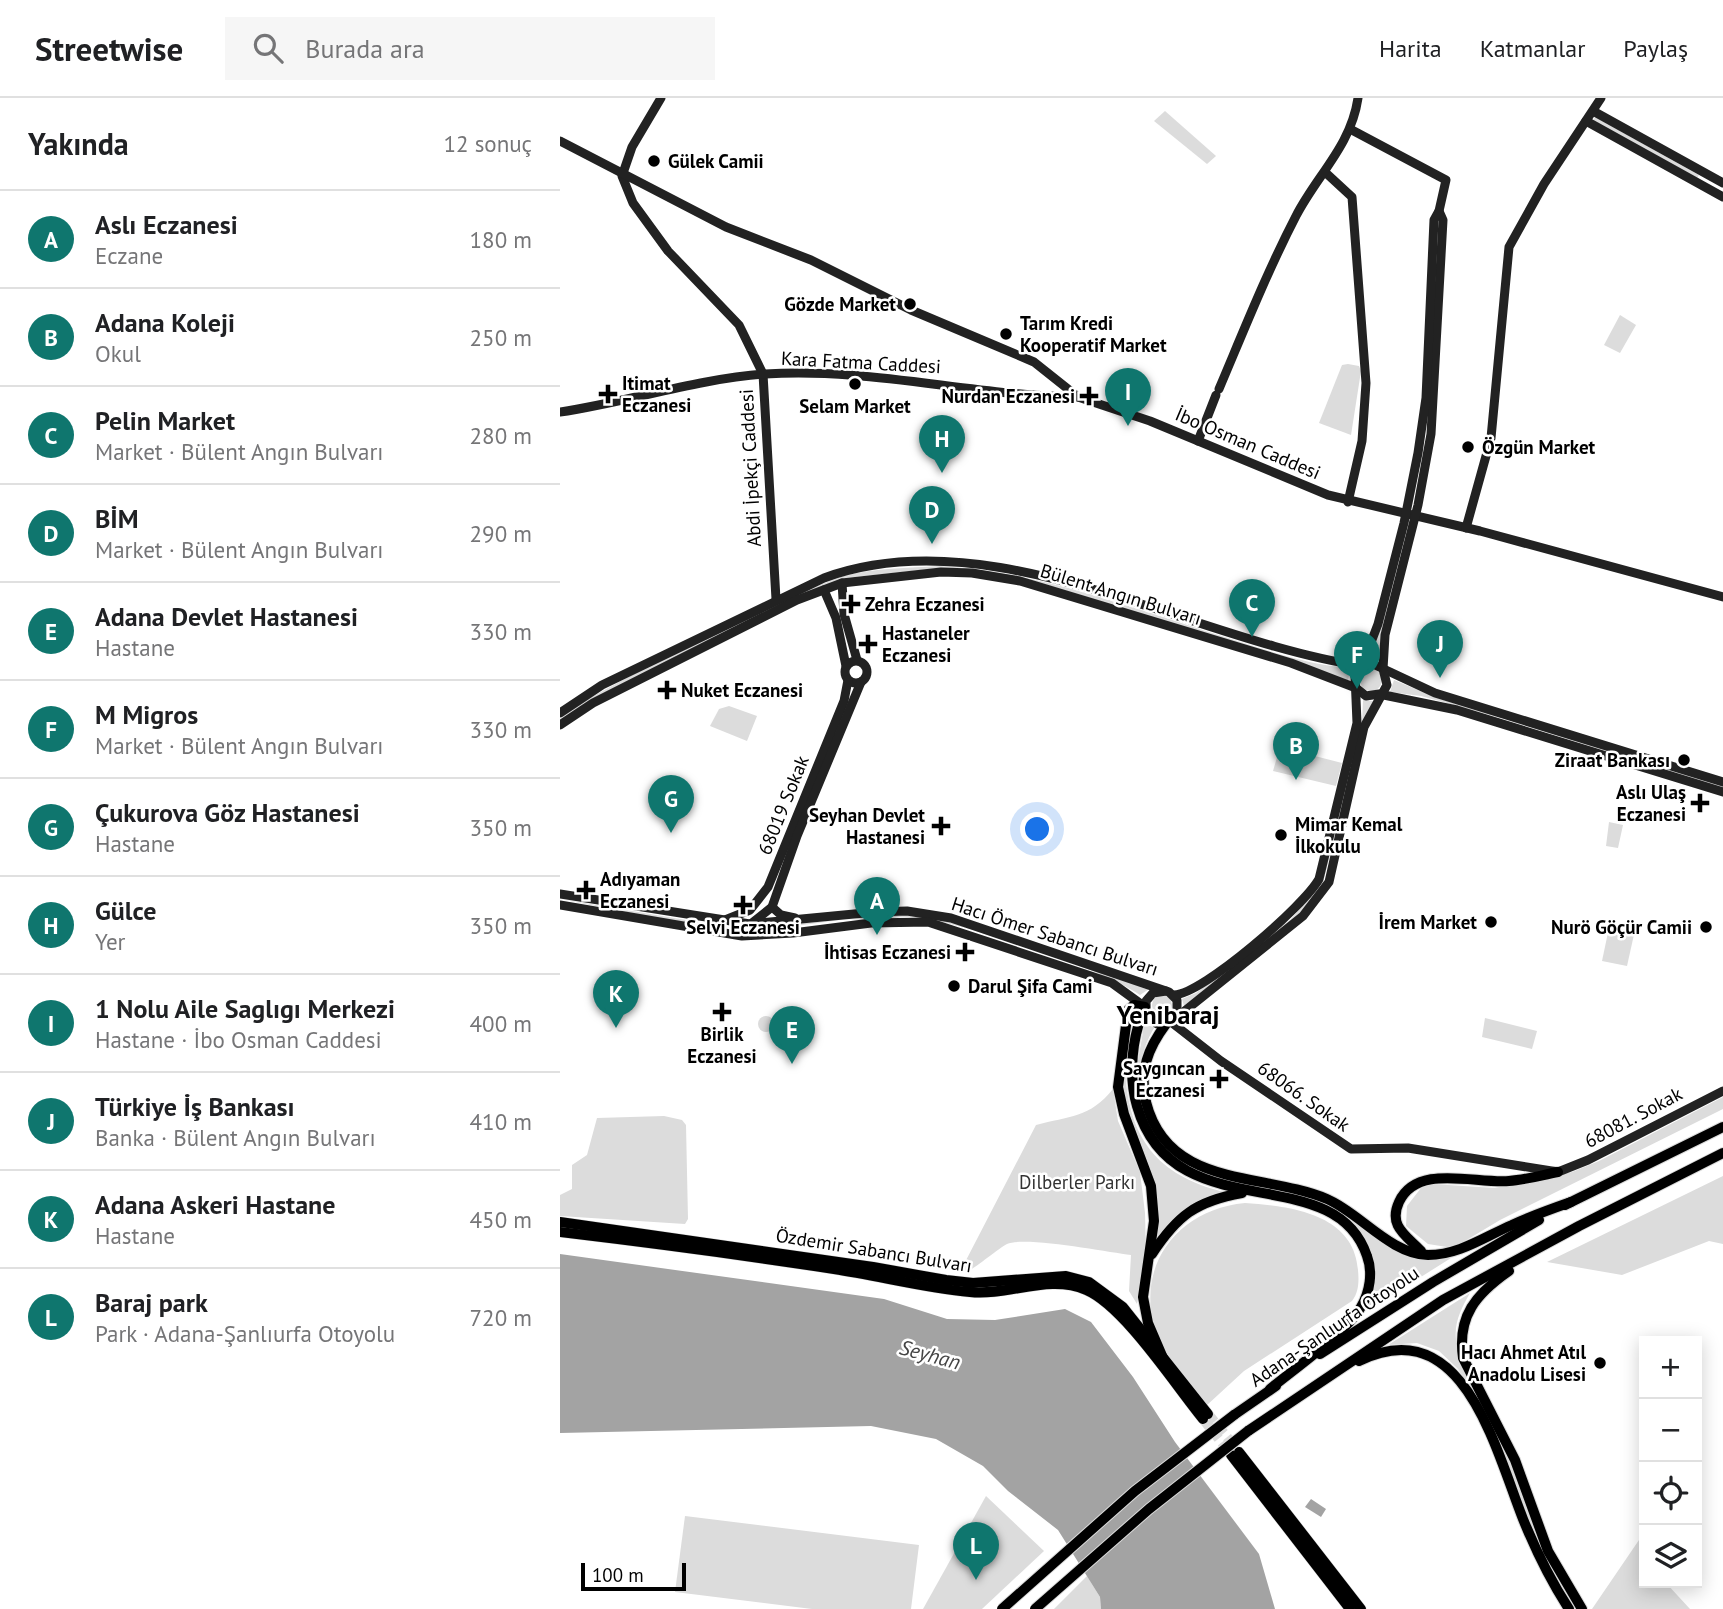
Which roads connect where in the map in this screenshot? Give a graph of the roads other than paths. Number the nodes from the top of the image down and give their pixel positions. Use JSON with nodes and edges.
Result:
{"nodes":[{"id":1,"x":661,"y":98,"type":"edge"},
{"id":2,"x":1358,"y":98,"type":"edge"},
{"id":3,"x":1601,"y":98,"type":"edge"},
{"id":4,"x":1593,"y":111,"type":"junction"},
{"id":5,"x":1586,"y":121,"type":"junction"},
{"id":6,"x":1350,"y":129,"type":"junction"},
{"id":7,"x":560,"y":141,"type":"edge"},
{"id":8,"x":1326,"y":173,"type":"junction"},
{"id":9,"x":622,"y":176,"type":"junction"},
{"id":10,"x":1723,"y":183,"type":"edge"},
{"id":11,"x":1723,"y":197,"type":"edge"},
{"id":12,"x":763,"y":374,"type":"junction"},
{"id":13,"x":1078,"y":397,"type":"junction"},
{"id":14,"x":560,"y":412,"type":"edge"},
{"id":15,"x":1198,"y":441,"type":"junction"},
{"id":16,"x":1348,"y":502,"type":"junction"},
{"id":17,"x":1411,"y":514,"type":"junction"},
{"id":18,"x":1466,"y":528,"type":"junction"},
{"id":19,"x":842,"y":583,"type":"junction"},
{"id":20,"x":824,"y":590,"type":"junction"},
{"id":21,"x":1723,"y":597,"type":"edge"},
{"id":22,"x":776,"y":599,"type":"junction"},
{"id":23,"x":857,"y":660,"type":"junction"},
{"id":24,"x":846,"y":666,"type":"junction"},
{"id":25,"x":1362,"y":666,"type":"junction"},
{"id":26,"x":1383,"y":669,"type":"junction"},
{"id":27,"x":848,"y":680,"type":"junction"},
{"id":28,"x":861,"y":682,"type":"junction"},
{"id":29,"x":1356,"y":688,"type":"junction"},
{"id":30,"x":1380,"y":694,"type":"junction"},
{"id":31,"x":560,"y":713,"type":"edge"},
{"id":32,"x":560,"y":724,"type":"edge"},
{"id":33,"x":1723,"y":782,"type":"edge"},
{"id":34,"x":1723,"y":792,"type":"edge"},
{"id":35,"x":560,"y":894,"type":"edge"},
{"id":36,"x":560,"y":905,"type":"edge"},
{"id":37,"x":772,"y":907,"type":"junction"},
{"id":38,"x":710,"y":919,"type":"junction"},
{"id":39,"x":800,"y":919,"type":"junction"},
{"id":40,"x":722,"y":921,"type":"junction"},
{"id":41,"x":750,"y":924,"type":"junction"},
{"id":42,"x":707,"y":932,"type":"junction"},
{"id":43,"x":737,"y":935,"type":"junction"},
{"id":44,"x":1170,"y":993,"type":"junction"},
{"id":45,"x":1145,"y":1007,"type":"junction"},
{"id":46,"x":1171,"y":1020,"type":"junction"},
{"id":47,"x":1723,"y":1091,"type":"edge"},
{"id":48,"x":1723,"y":1127,"type":"edge"},
{"id":49,"x":1723,"y":1153,"type":"edge"},
{"id":50,"x":1558,"y":1172,"type":"junction"},
{"id":51,"x":1248,"y":1192,"type":"junction"},
{"id":52,"x":1571,"y":1202,"type":"junction"},
{"id":53,"x":560,"y":1222,"type":"edge"},
{"id":54,"x":1579,"y":1226,"type":"junction"},
{"id":55,"x":560,"y":1232,"type":"edge"},
{"id":56,"x":1425,"y":1255,"type":"junction"},
{"id":57,"x":1151,"y":1256,"type":"junction"},
{"id":58,"x":1163,"y":1358,"type":"junction"},
{"id":59,"x":1270,"y":1389,"type":"junction"},
{"id":60,"x":1299,"y":1395,"type":"junction"},
{"id":61,"x":1002,"y":1609,"type":"edge"},
{"id":62,"x":1035,"y":1609,"type":"edge"},
{"id":63,"x":1350,"y":1609,"type":"edge"},
{"id":64,"x":1361,"y":1609,"type":"edge"},
{"id":65,"x":1569,"y":1609,"type":"edge"},
{"id":66,"x":1582,"y":1609,"type":"edge"}],
"edges":[{"from":1,"to":9,"type":"main road"},
{"from":2,"to":6,"type":"main road"},
{"from":3,"to":4,"type":"main road"},
{"from":4,"to":5,"type":"main road"},
{"from":4,"to":10,"type":"main road"},
{"from":5,"to":11,"type":"main road"},
{"from":5,"to":18,"type":"main road"},
{"from":6,"to":8,"type":"main road"},
{"from":6,"to":17,"type":"main road"},
{"from":7,"to":9,"type":"main road","name":"İbo Osman Caddesi"},
{"from":8,"to":15,"type":"main road"},
{"from":8,"to":16,"type":"main road"},
{"from":9,"to":12,"type":"main road","name":"Abdi İpekçi Caddesi"},
{"from":9,"to":13,"type":"main road","name":"İbo Osman Caddesi"},
{"from":12,"to":13,"type":"main road","name":"Kara Fatma Caddesi"},
{"from":12,"to":14,"type":"main road","name":"Kara Fatma Caddesi"},
{"from":12,"to":22,"type":"main road","name":"Abdi İpekçi Caddesi"},
{"from":13,"to":15,"type":"main road","name":"İbo Osman Caddesi"},
{"from":15,"to":16,"type":"main road","name":"İbo Osman Caddesi"},
{"from":16,"to":17,"type":"main road","name":"İbo Osman Caddesi"},
{"from":17,"to":18,"type":"main road","name":"İbo Osman Caddesi"},
{"from":17,"to":25,"type":"main road"},
{"from":17,"to":26,"type":"main road"},
{"from":18,"to":21,"type":"main road","name":"İbo Osman Caddesi"},
{"from":19,"to":20,"type":"main road","name":"Bülent Angın Bulvarı"},
{"from":19,"to":23,"type":"main road"},
{"from":19,"to":29,"type":"main road","name":"Bülent Angın Bulvarı"},
{"from":20,"to":24,"type":"main road"},
{"from":20,"to":32,"type":"main road","name":"Bülent Angın Bulvarı"},
{"from":22,"to":25,"type":"main road","name":"Bülent Angın Bulvarı"},
{"from":22,"to":31,"type":"main road","name":"Bülent Angın Bulvarı"},
{"from":23,"to":24,"type":"main road"},
{"from":23,"to":28,"type":"main road"},
{"from":24,"to":27,"type":"main road"},
{"from":25,"to":26,"type":"main road","name":"Bülent Angın Bulvarı"},
{"from":25,"to":29,"type":"main road"},
{"from":26,"to":30,"type":"main road"},
{"from":26,"to":33,"type":"main road","name":"Bülent Angın Bulvarı"},
{"from":27,"to":28,"type":"main road"},
{"from":27,"to":40,"type":"main road","name":"68019 Sokak"},
{"from":28,"to":37,"type":"main road","name":"68019 Sokak"},
{"from":29,"to":30,"type":"main road","name":"Bülent Angın Bulvarı"},
{"from":29,"to":44,"type":"main road"},
{"from":30,"to":34,"type":"main road","name":"Bülent Angın Bulvarı"},
{"from":30,"to":46,"type":"main road"},
{"from":35,"to":38,"type":"main road","name":"Hacı Ömer Sabancı Bulvarı"},
{"from":36,"to":42,"type":"main road","name":"Hacı Ömer Sabancı Bulvarı"},
{"from":37,"to":39,"type":"main road"},
{"from":37,"to":41,"type":"main road"},
{"from":38,"to":40,"type":"main road","name":"Hacı Ömer Sabancı Bulvarı"},
{"from":38,"to":42,"type":"main road"},
{"from":39,"to":41,"type":"main road","name":"Hacı Ömer Sabancı Bulvarı"},
{"from":39,"to":44,"type":"main road","name":"Hacı Ömer Sabancı Bulvarı"},
{"from":40,"to":41,"type":"main road","name":"Hacı Ömer Sabancı Bulvarı"},
{"from":41,"to":43,"type":"main road"},
{"from":42,"to":43,"type":"main road","name":"Hacı Ömer Sabancı Bulvarı"},
{"from":43,"to":45,"type":"main road","name":"Hacı Ömer Sabancı Bulvarı"},
{"from":44,"to":45,"type":"main road"},
{"from":44,"to":46,"type":"main road"},
{"from":45,"to":46,"type":"main road"},
{"from":45,"to":51,"type":"highway"},
{"from":45,"to":57,"type":"highway"},
{"from":46,"to":50,"type":"main road","name":"68066. Sokak"},
{"from":46,"to":56,"type":"highway"},
{"from":47,"to":50,"type":"main road","name":"68081. Sokak"},
{"from":48,"to":52,"type":"highway","name":"Adana-Şanlıurfa Otoyolu"},
{"from":49,"to":54,"type":"highway","name":"Adana-Şanlıurfa Otoyolu"},
{"from":50,"to":56,"type":"highway"},
{"from":51,"to":57,"type":"highway"},
{"from":51,"to":59,"type":"highway"},
{"from":52,"to":56,"type":"highway"},
{"from":52,"to":59,"type":"highway","name":"Adana-Şanlıurfa Otoyolu"},
{"from":53,"to":58,"type":"main road","name":"Özdemir Sabancı Bulvarı"},
{"from":54,"to":60,"type":"highway","name":"Adana-Şanlıurfa Otoyolu"},
{"from":54,"to":66,"type":"highway"},
{"from":55,"to":58,"type":"main road","name":"Özdemir Sabancı Bulvarı"},
{"from":57,"to":58,"type":"highway"},
{"from":59,"to":61,"type":"highway","name":"Adana-Şanlıurfa Otoyolu","bridge":true},
{"from":60,"to":62,"type":"highway","name":"Adana-Şanlıurfa Otoyolu","bridge":true},
{"from":60,"to":65,"type":"highway"},
{"from":63,"to":64,"type":"main road"}]}
